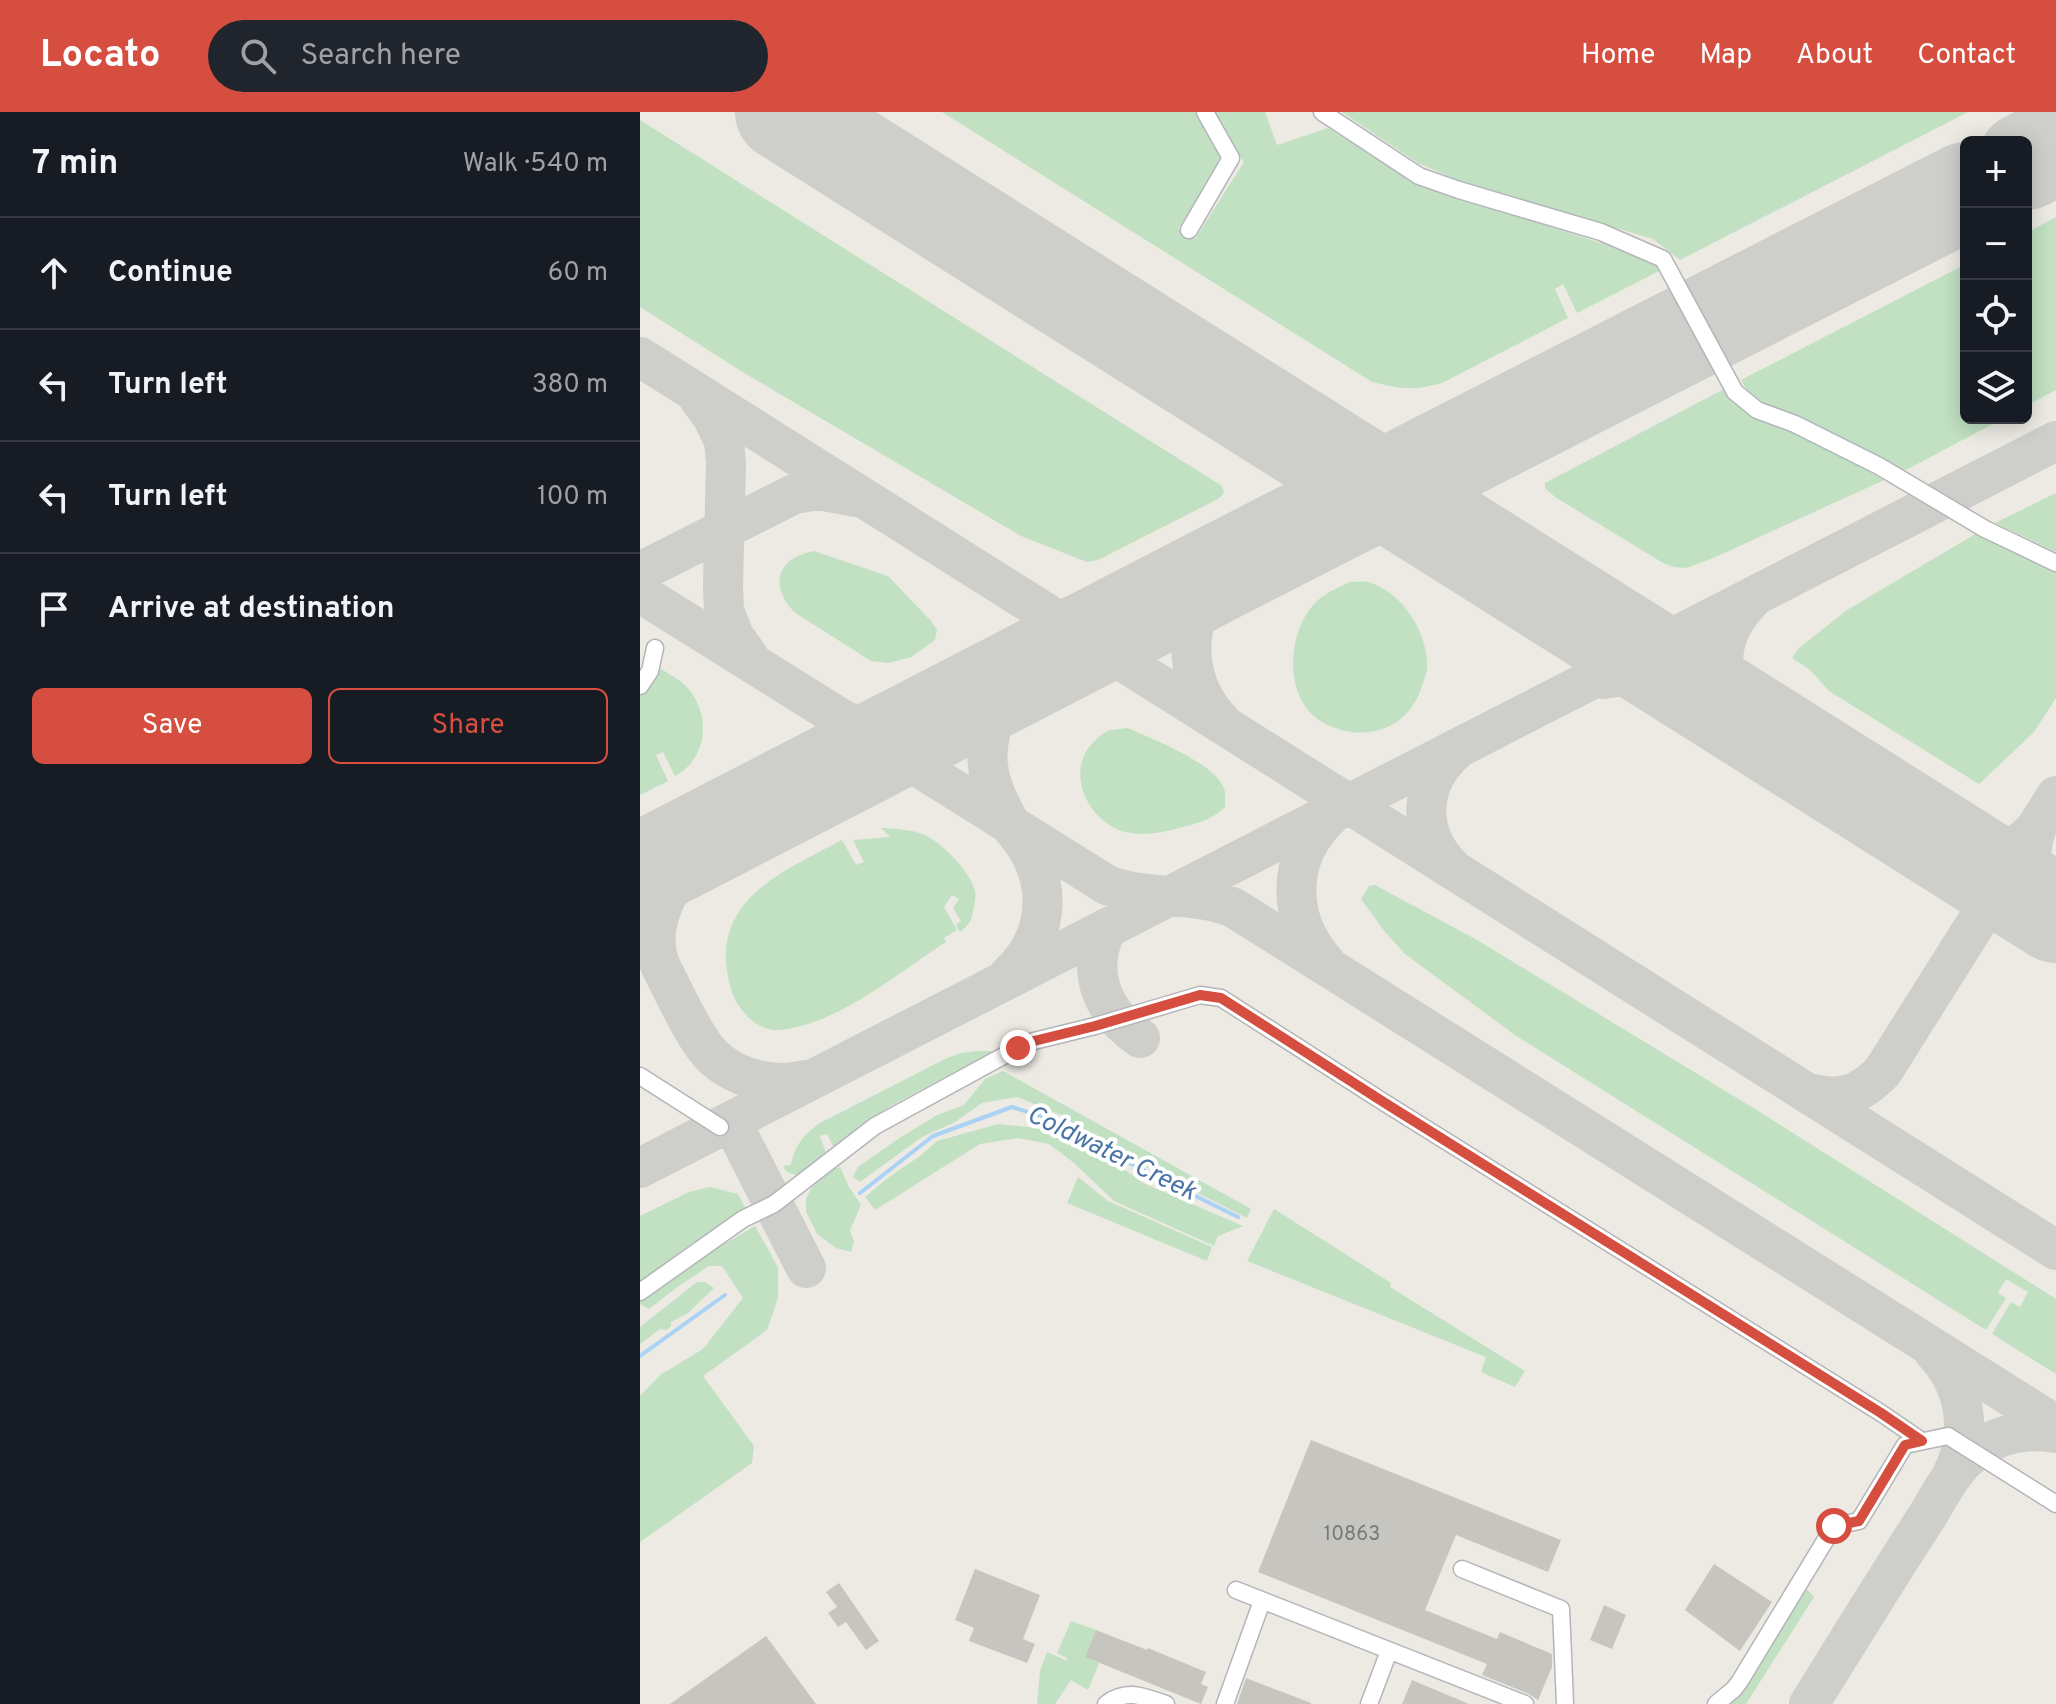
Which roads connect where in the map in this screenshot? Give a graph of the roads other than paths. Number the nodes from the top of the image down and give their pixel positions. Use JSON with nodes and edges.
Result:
{"nodes":[{"id":1,"x":1205,"y":112,"type":"edge"},
{"id":2,"x":1322,"y":112,"type":"edge"},
{"id":3,"x":1189,"y":230,"type":"dead end"},
{"id":4,"x":2056,"y":563,"type":"edge"},
{"id":5,"x":655,"y":648,"type":"dead end"},
{"id":6,"x":640,"y":686,"type":"edge"},
{"id":7,"x":640,"y":1076,"type":"edge"},
{"id":8,"x":720,"y":1127,"type":"dead end"},
{"id":9,"x":640,"y":1292,"type":"edge"},
{"id":10,"x":1922,"y":1441,"type":"junction"},
{"id":11,"x":2056,"y":1504,"type":"edge"},
{"id":12,"x":1462,"y":1569,"type":"dead end"},
{"id":13,"x":1236,"y":1590,"type":"dead end"},
{"id":14,"x":1262,"y":1601,"type":"junction"},
{"id":15,"x":1389,"y":1651,"type":"junction"},
{"id":16,"x":1106,"y":1704,"type":"edge"},
{"id":17,"x":1166,"y":1704,"type":"edge"},
{"id":18,"x":1225,"y":1704,"type":"edge"},
{"id":19,"x":1369,"y":1704,"type":"edge"},
{"id":20,"x":1525,"y":1704,"type":"edge"},
{"id":21,"x":1565,"y":1704,"type":"edge"},
{"id":22,"x":1716,"y":1704,"type":"edge"}],
"edges":[{"from":1,"to":3,"type":"lane"},
{"from":2,"to":4,"type":"lane"},
{"from":5,"to":6,"type":"lane"},
{"from":7,"to":8,"type":"lane"},
{"from":9,"to":10,"type":"lane"},
{"from":10,"to":11,"type":"lane"},
{"from":10,"to":22,"type":"lane"},
{"from":12,"to":21,"type":"lane"},
{"from":13,"to":14,"type":"lane"},
{"from":14,"to":15,"type":"lane"},
{"from":14,"to":18,"type":"lane"},
{"from":15,"to":19,"type":"lane"},
{"from":15,"to":20,"type":"lane"},
{"from":16,"to":17,"type":"lane"}]}
